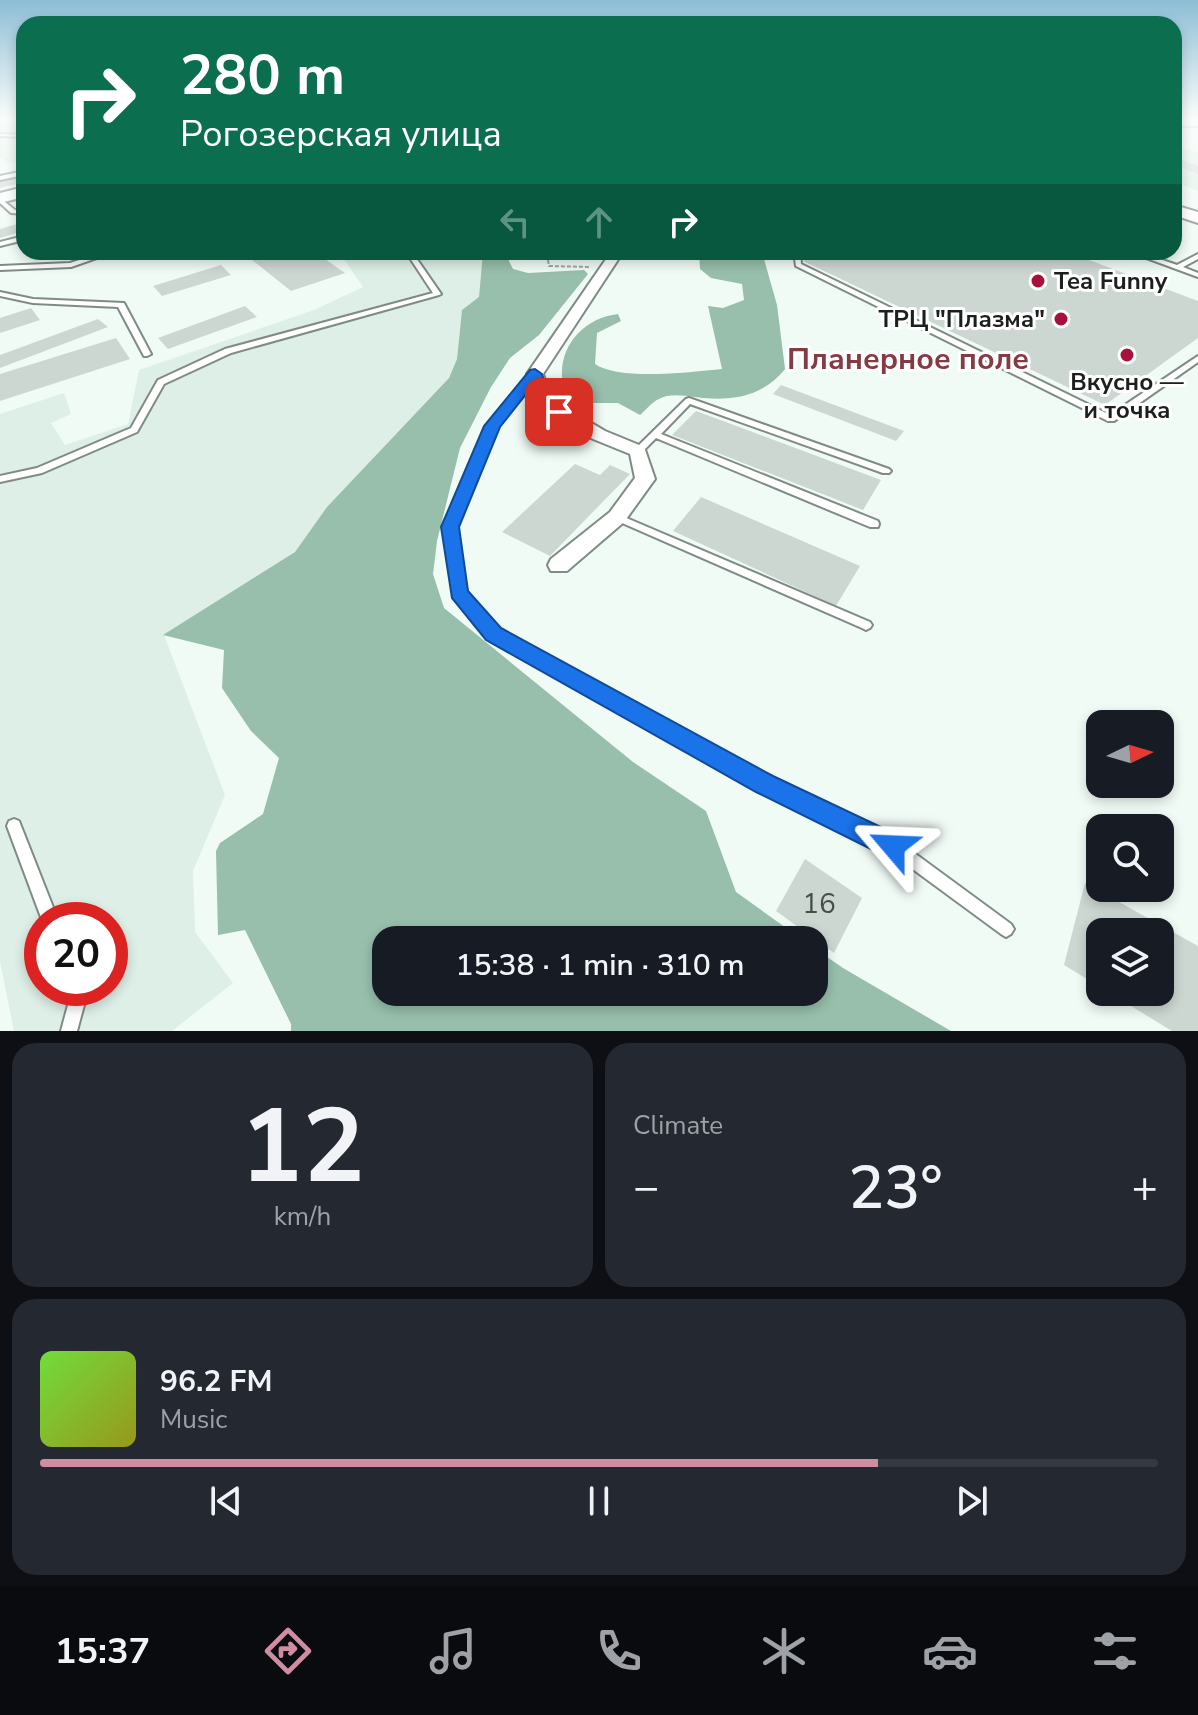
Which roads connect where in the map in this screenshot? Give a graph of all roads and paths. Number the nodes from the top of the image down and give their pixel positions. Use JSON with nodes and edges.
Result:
{"nodes":[{"id":1,"x":0,"y":199,"type":"edge"},
{"id":2,"x":16,"y":212,"type":"edge"},
{"id":3,"x":1198,"y":256,"type":"edge"},
{"id":4,"x":86,"y":260,"type":"edge"},
{"id":5,"x":414,"y":260,"type":"edge"},
{"id":6,"x":548,"y":260,"type":"dead end"},
{"id":7,"x":611,"y":260,"type":"edge"},
{"id":8,"x":798,"y":260,"type":"edge"},
{"id":9,"x":1155,"y":260,"type":"edge"},
{"id":10,"x":0,"y":268,"type":"edge"},
{"id":11,"x":605,"y":268,"type":"junction"},
{"id":12,"x":1177,"y":268,"type":"junction"},
{"id":13,"x":1198,"y":275,"type":"edge"},
{"id":14,"x":0,"y":294,"type":"edge"},
{"id":15,"x":147,"y":354,"type":"dead end"},
{"id":16,"x":1198,"y":358,"type":"edge"},
{"id":17,"x":535,"y":374,"type":"junction"},
{"id":18,"x":656,"y":435,"type":"junction"},
{"id":19,"x":638,"y":451,"type":"junction"},
{"id":20,"x":886,"y":471,"type":"dead end"},
{"id":21,"x":0,"y":479,"type":"edge"},
{"id":22,"x":617,"y":517,"type":"junction"},
{"id":23,"x":874,"y":524,"type":"dead end"},
{"id":24,"x":559,"y":565,"type":"dead end"},
{"id":25,"x":866,"y":625,"type":"dead end"},
{"id":26,"x":14,"y":826,"type":"dead end"},
{"id":27,"x":43,"y":902,"type":"edge"},
{"id":28,"x":1006,"y":929,"type":"dead end"},
{"id":29,"x":76,"y":1006,"type":"edge"},
{"id":30,"x":69,"y":1031,"type":"edge"}],
"edges":[{"from":1,"to":2,"type":"lane"},
{"from":3,"to":12,"type":"lane"},
{"from":4,"to":10,"type":"lane"},
{"from":5,"to":21,"type":"lane"},
{"from":6,"to":11,"type":"path"},
{"from":7,"to":11,"type":"street"},
{"from":8,"to":16,"type":"lane"},
{"from":9,"to":12,"type":"lane"},
{"from":11,"to":17,"type":"street"},
{"from":12,"to":13,"type":"lane"},
{"from":14,"to":15,"type":"lane"},
{"from":17,"to":19,"type":"street"},
{"from":17,"to":28,"type":"lane"},
{"from":18,"to":19,"type":"lane"},
{"from":18,"to":20,"type":"lane"},
{"from":18,"to":23,"type":"lane"},
{"from":19,"to":22,"type":"street"},
{"from":22,"to":24,"type":"street"},
{"from":22,"to":25,"type":"lane"},
{"from":26,"to":27,"type":"lane"},
{"from":29,"to":30,"type":"lane"}]}
